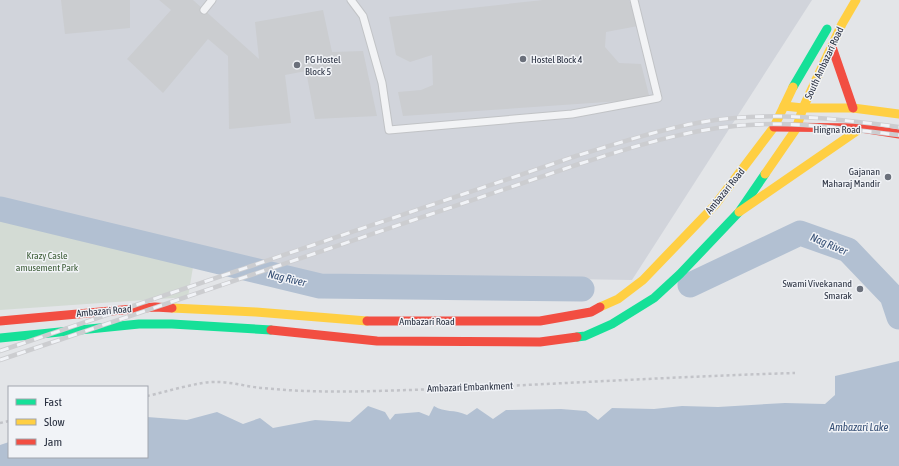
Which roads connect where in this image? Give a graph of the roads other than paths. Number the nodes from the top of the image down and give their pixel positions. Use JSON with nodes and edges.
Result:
{"nodes":[{"id":1,"x":212,"y":0,"type":"edge"},
{"id":2,"x":351,"y":0,"type":"edge"},
{"id":3,"x":634,"y":0,"type":"edge"},
{"id":4,"x":856,"y":0,"type":"edge"},
{"id":5,"x":204,"y":10,"type":"dead end"},
{"id":6,"x":832,"y":19,"type":"dead end"},
{"id":7,"x":832,"y":47,"type":"junction"},
{"id":8,"x":784,"y":106,"type":"junction"},
{"id":9,"x":803,"y":108,"type":"junction"},
{"id":10,"x":853,"y":108,"type":"junction"},
{"id":11,"x":899,"y":114,"type":"edge"},
{"id":12,"x":774,"y":128,"type":"junction"},
{"id":13,"x":861,"y":128,"type":"junction"},
{"id":14,"x":796,"y":129,"type":"junction"},
{"id":15,"x":899,"y":134,"type":"edge"},
{"id":16,"x":739,"y":212,"type":"junction"},
{"id":17,"x":0,"y":321,"type":"edge"},
{"id":18,"x":0,"y":338,"type":"edge"}],
"edges":[{"from":1,"to":5,"type":"lane"},
{"from":2,"to":3,"type":"lane"},
{"from":4,"to":7,"type":"main road","name":"South Ambazari Road"},
{"from":6,"to":8,"type":"main road","name":"Ambazari Road"},
{"from":7,"to":9,"type":"main road","name":"South Ambazari Road"},
{"from":7,"to":10,"type":"main road"},
{"from":8,"to":9,"type":"main road","name":"Hingna Road"},
{"from":8,"to":12,"type":"main road","name":"Ambazari Road"},
{"from":9,"to":10,"type":"main road","name":"Hingna Road"},
{"from":9,"to":14,"type":"main road","name":"South Ambazari Road"},
{"from":10,"to":11,"type":"main road","name":"Hingna Road"},
{"from":12,"to":14,"type":"main road","name":"Hingna Road"},
{"from":12,"to":17,"type":"main road","name":"Ambazari Road"},
{"from":13,"to":14,"type":"main road","name":"Hingna Road"},
{"from":13,"to":15,"type":"main road","name":"Hingna Road"},
{"from":13,"to":16,"type":"main road"},
{"from":14,"to":16,"type":"main road"},
{"from":16,"to":18,"type":"main road"}]}
